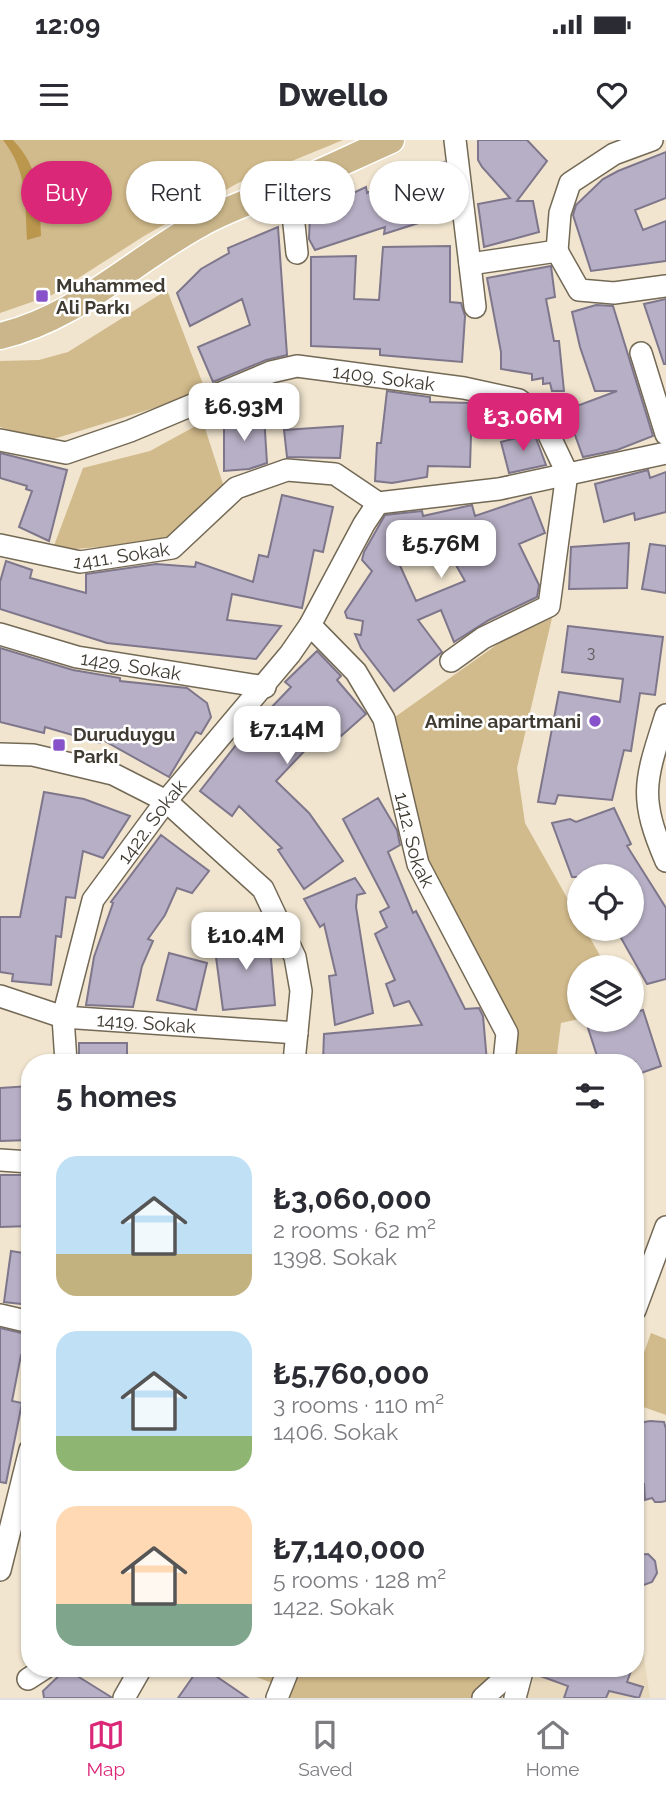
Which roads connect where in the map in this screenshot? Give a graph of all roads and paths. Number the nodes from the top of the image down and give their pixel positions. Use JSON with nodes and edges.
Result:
{"nodes":[{"id":1,"x":391,"y":140,"type":"edge"},
{"id":2,"x":455,"y":140,"type":"edge"},
{"id":3,"x":652,"y":140,"type":"edge"},
{"id":4,"x":345,"y":161,"type":"edge"},
{"id":5,"x":240,"y":205,"type":"edge"},
{"id":6,"x":294,"y":224,"type":"edge"},
{"id":7,"x":557,"y":251,"type":"junction"},
{"id":8,"x":297,"y":253,"type":"dead end"},
{"id":9,"x":470,"y":264,"type":"junction"},
{"id":10,"x":666,"y":286,"type":"edge"},
{"id":11,"x":475,"y":307,"type":"dead end"},
{"id":12,"x":0,"y":335,"type":"edge"},
{"id":13,"x":641,"y":353,"type":"dead end"},
{"id":14,"x":666,"y":434,"type":"edge"},
{"id":15,"x":0,"y":440,"type":"edge"},
{"id":16,"x":666,"y":453,"type":"edge"},
{"id":17,"x":567,"y":473,"type":"junction"},
{"id":18,"x":379,"y":503,"type":"junction"},
{"id":19,"x":0,"y":545,"type":"edge"},
{"id":20,"x":310,"y":625,"type":"junction"},
{"id":21,"x":0,"y":634,"type":"edge"},
{"id":22,"x":451,"y":661,"type":"dead end"},
{"id":23,"x":265,"y":688,"type":"junction"},
{"id":24,"x":666,"y":715,"type":"edge"},
{"id":25,"x":0,"y":754,"type":"edge"},
{"id":26,"x":166,"y":801,"type":"junction"},
{"id":27,"x":666,"y":862,"type":"edge"},
{"id":28,"x":0,"y":996,"type":"edge"},
{"id":29,"x":63,"y":1017,"type":"junction"},
{"id":30,"x":297,"y":1033,"type":"junction"},
{"id":31,"x":65,"y":1054,"type":"edge"},
{"id":32,"x":295,"y":1054,"type":"edge"},
{"id":33,"x":505,"y":1054,"type":"edge"},
{"id":34,"x":0,"y":1160,"type":"edge"},
{"id":35,"x":21,"y":1161,"type":"edge"},
{"id":36,"x":666,"y":1227,"type":"edge"},
{"id":37,"x":644,"y":1286,"type":"edge"},
{"id":38,"x":0,"y":1315,"type":"edge"},
{"id":39,"x":21,"y":1320,"type":"edge"},
{"id":40,"x":21,"y":1487,"type":"edge"},
{"id":41,"x":0,"y":1570,"type":"edge"},
{"id":42,"x":136,"y":1677,"type":"edge"},
{"id":43,"x":285,"y":1677,"type":"edge"},
{"id":44,"x":506,"y":1677,"type":"edge"},
{"id":45,"x":521,"y":1677,"type":"edge"},
{"id":46,"x":124,"y":1698,"type":"edge"},
{"id":47,"x":277,"y":1698,"type":"edge"},
{"id":48,"x":483,"y":1698,"type":"edge"},
{"id":49,"x":515,"y":1698,"type":"edge"}],
"edges":[{"from":1,"to":4,"type":"main road"},
{"from":2,"to":9,"type":"street"},
{"from":3,"to":7,"type":"street"},
{"from":5,"to":12,"type":"main road"},
{"from":6,"to":8,"type":"street"},
{"from":7,"to":9,"type":"street"},
{"from":7,"to":10,"type":"street"},
{"from":9,"to":11,"type":"street"},
{"from":13,"to":14,"type":"street"},
{"from":15,"to":17,"type":"street","name":"1409. Sokak"},
{"from":16,"to":17,"type":"street"},
{"from":17,"to":18,"type":"street"},
{"from":17,"to":22,"type":"street"},
{"from":18,"to":19,"type":"street","name":"1411. Sokak"},
{"from":18,"to":20,"type":"street","name":"1422. Sokak"},
{"from":20,"to":23,"type":"street","name":"1422. Sokak"},
{"from":20,"to":33,"type":"street","name":"1412. Sokak"},
{"from":21,"to":23,"type":"street","name":"1429. Sokak"},
{"from":23,"to":26,"type":"street","name":"1422. Sokak"},
{"from":24,"to":27,"type":"street"},
{"from":25,"to":26,"type":"street"},
{"from":26,"to":29,"type":"street","name":"1422. Sokak"},
{"from":26,"to":30,"type":"street"},
{"from":28,"to":29,"type":"street","name":"1419. Sokak"},
{"from":29,"to":30,"type":"street","name":"1419. Sokak"},
{"from":29,"to":31,"type":"street","name":"1422. Sokak"},
{"from":30,"to":32,"type":"street"},
{"from":34,"to":35,"type":"street"},
{"from":36,"to":37,"type":"street"},
{"from":38,"to":39,"type":"street"},
{"from":40,"to":41,"type":"street"},
{"from":42,"to":46,"type":"street"},
{"from":43,"to":47,"type":"street"},
{"from":44,"to":48,"type":"street"},
{"from":45,"to":49,"type":"street"}]}
